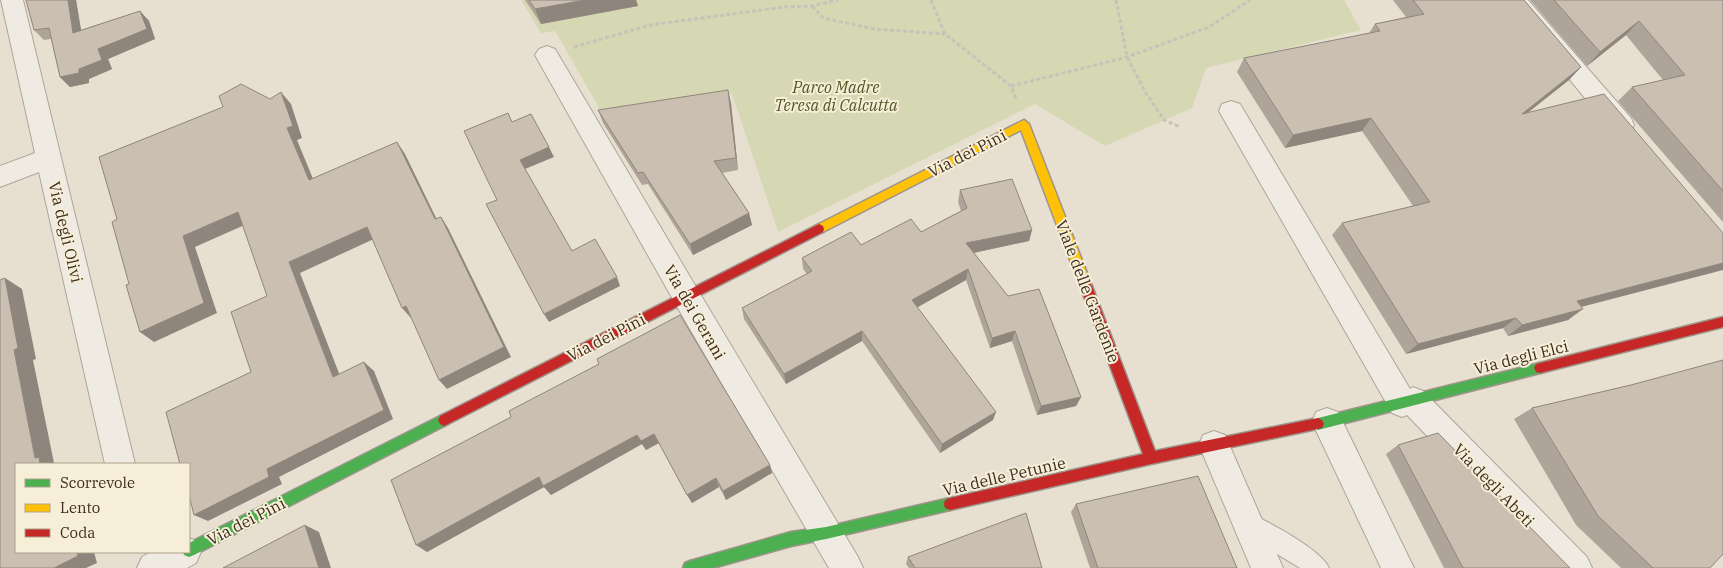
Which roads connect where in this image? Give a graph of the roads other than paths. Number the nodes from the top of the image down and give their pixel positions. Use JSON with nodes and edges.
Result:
{"nodes":[{"id":1,"x":12,"y":0,"type":"edge"},
{"id":2,"x":1515,"y":0,"type":"edge"},
{"id":3,"x":547,"y":55,"type":"road end"},
{"id":4,"x":1231,"y":111,"type":"dead end"},
{"id":5,"x":1024,"y":124,"type":"joint"},
{"id":6,"x":1635,"y":141,"type":"edge"},
{"id":7,"x":49,"y":158,"type":"junction"},
{"id":8,"x":0,"y":178,"type":"edge"},
{"id":9,"x":686,"y":296,"type":"junction"},
{"id":10,"x":1723,"y":322,"type":"edge"},
{"id":11,"x":1408,"y":402,"type":"junction"},
{"id":12,"x":1327,"y":422,"type":"junction"},
{"id":13,"x":1214,"y":445,"type":"junction"},
{"id":14,"x":1151,"y":458,"type":"junction"},
{"id":15,"x":120,"y":463,"type":"edge"},
{"id":16,"x":1247,"y":523,"type":"junction"},
{"id":17,"x":826,"y":534,"type":"junction"},
{"id":18,"x":190,"y":549,"type":"edge"},
{"id":19,"x":141,"y":553,"type":"edge"},
{"id":20,"x":183,"y":553,"type":"edge"},
{"id":21,"x":144,"y":568,"type":"edge"},
{"id":22,"x":153,"y":568,"type":"edge"},
{"id":23,"x":690,"y":568,"type":"edge"},
{"id":24,"x":847,"y":568,"type":"edge"},
{"id":25,"x":1267,"y":568,"type":"edge"},
{"id":26,"x":1318,"y":568,"type":"edge"},
{"id":27,"x":1398,"y":568,"type":"edge"},
{"id":28,"x":1576,"y":568,"type":"edge"}],
"edges":[{"from":1,"to":7,"type":"street","name":"Via degli Olivi"},
{"from":2,"to":6,"type":"street"},
{"from":3,"to":9,"type":"street","name":"Via dei Gerani"},
{"from":4,"to":11,"type":"street"},
{"from":5,"to":9,"type":"street","name":"Via dei Pini"},
{"from":5,"to":14,"type":"street","name":"Viale delle Gardenie"},
{"from":7,"to":8,"type":"street"},
{"from":7,"to":15,"type":"street","name":"Via degli Olivi"},
{"from":9,"to":17,"type":"street","name":"Via dei Gerani"},
{"from":9,"to":18,"type":"street","name":"Via dei Pini"},
{"from":10,"to":11,"type":"street","name":"Via degli Elci"},
{"from":11,"to":12,"type":"street","name":"Via degli Elci"},
{"from":11,"to":28,"type":"street","name":"Via degli Abeti"},
{"from":12,"to":13,"type":"street","name":"Via delle Petunie"},
{"from":12,"to":27,"type":"street"},
{"from":13,"to":14,"type":"street","name":"Via delle Petunie"},
{"from":13,"to":16,"type":"street"},
{"from":14,"to":17,"type":"street","name":"Via delle Petunie"},
{"from":16,"to":25,"type":"street"},
{"from":16,"to":26,"type":"lane"},
{"from":17,"to":23,"type":"street","name":"Via delle Petunie"},
{"from":17,"to":24,"type":"street","name":"Via dei Gerani"},
{"from":19,"to":21,"type":"street"},
{"from":20,"to":22,"type":"street"}]}
